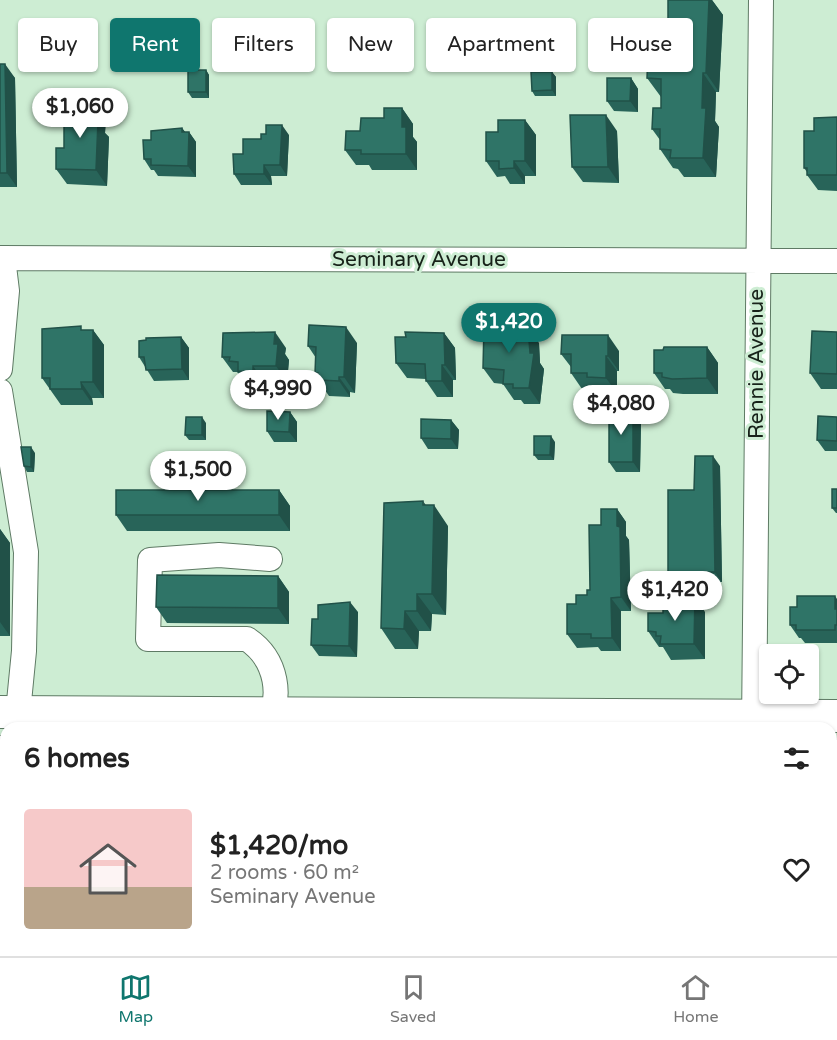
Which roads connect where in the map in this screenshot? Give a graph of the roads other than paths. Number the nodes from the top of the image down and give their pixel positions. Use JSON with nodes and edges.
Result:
{"nodes":[{"id":1,"x":760,"y":0,"type":"edge"},
{"id":2,"x":2,"y":258,"type":"edge"},
{"id":3,"x":757,"y":260,"type":"junction"},
{"id":4,"x":837,"y":261,"type":"edge"},
{"id":5,"x":0,"y":369,"type":"edge"},
{"id":6,"x":0,"y":391,"type":"edge"},
{"id":7,"x":270,"y":559,"type":"dead end"},
{"id":8,"x":9,"y":712,"type":"edge"},
{"id":9,"x":837,"y":716,"type":"edge"},
{"id":10,"x":269,"y":720,"type":"edge"},
{"id":11,"x":754,"y":722,"type":"edge"}],
"edges":[{"from":1,"to":3,"type":"street","name":"Rennie Avenue"},
{"from":2,"to":3,"type":"street","name":"Seminary Avenue"},
{"from":2,"to":5,"type":"street"},
{"from":3,"to":4,"type":"street","name":"Seminary Avenue"},
{"from":3,"to":11,"type":"street","name":"Rennie Avenue"},
{"from":6,"to":8,"type":"street"},
{"from":7,"to":10,"type":"street"},
{"from":8,"to":10,"type":"main road"},
{"from":9,"to":11,"type":"main road"},
{"from":10,"to":11,"type":"main road"}]}
